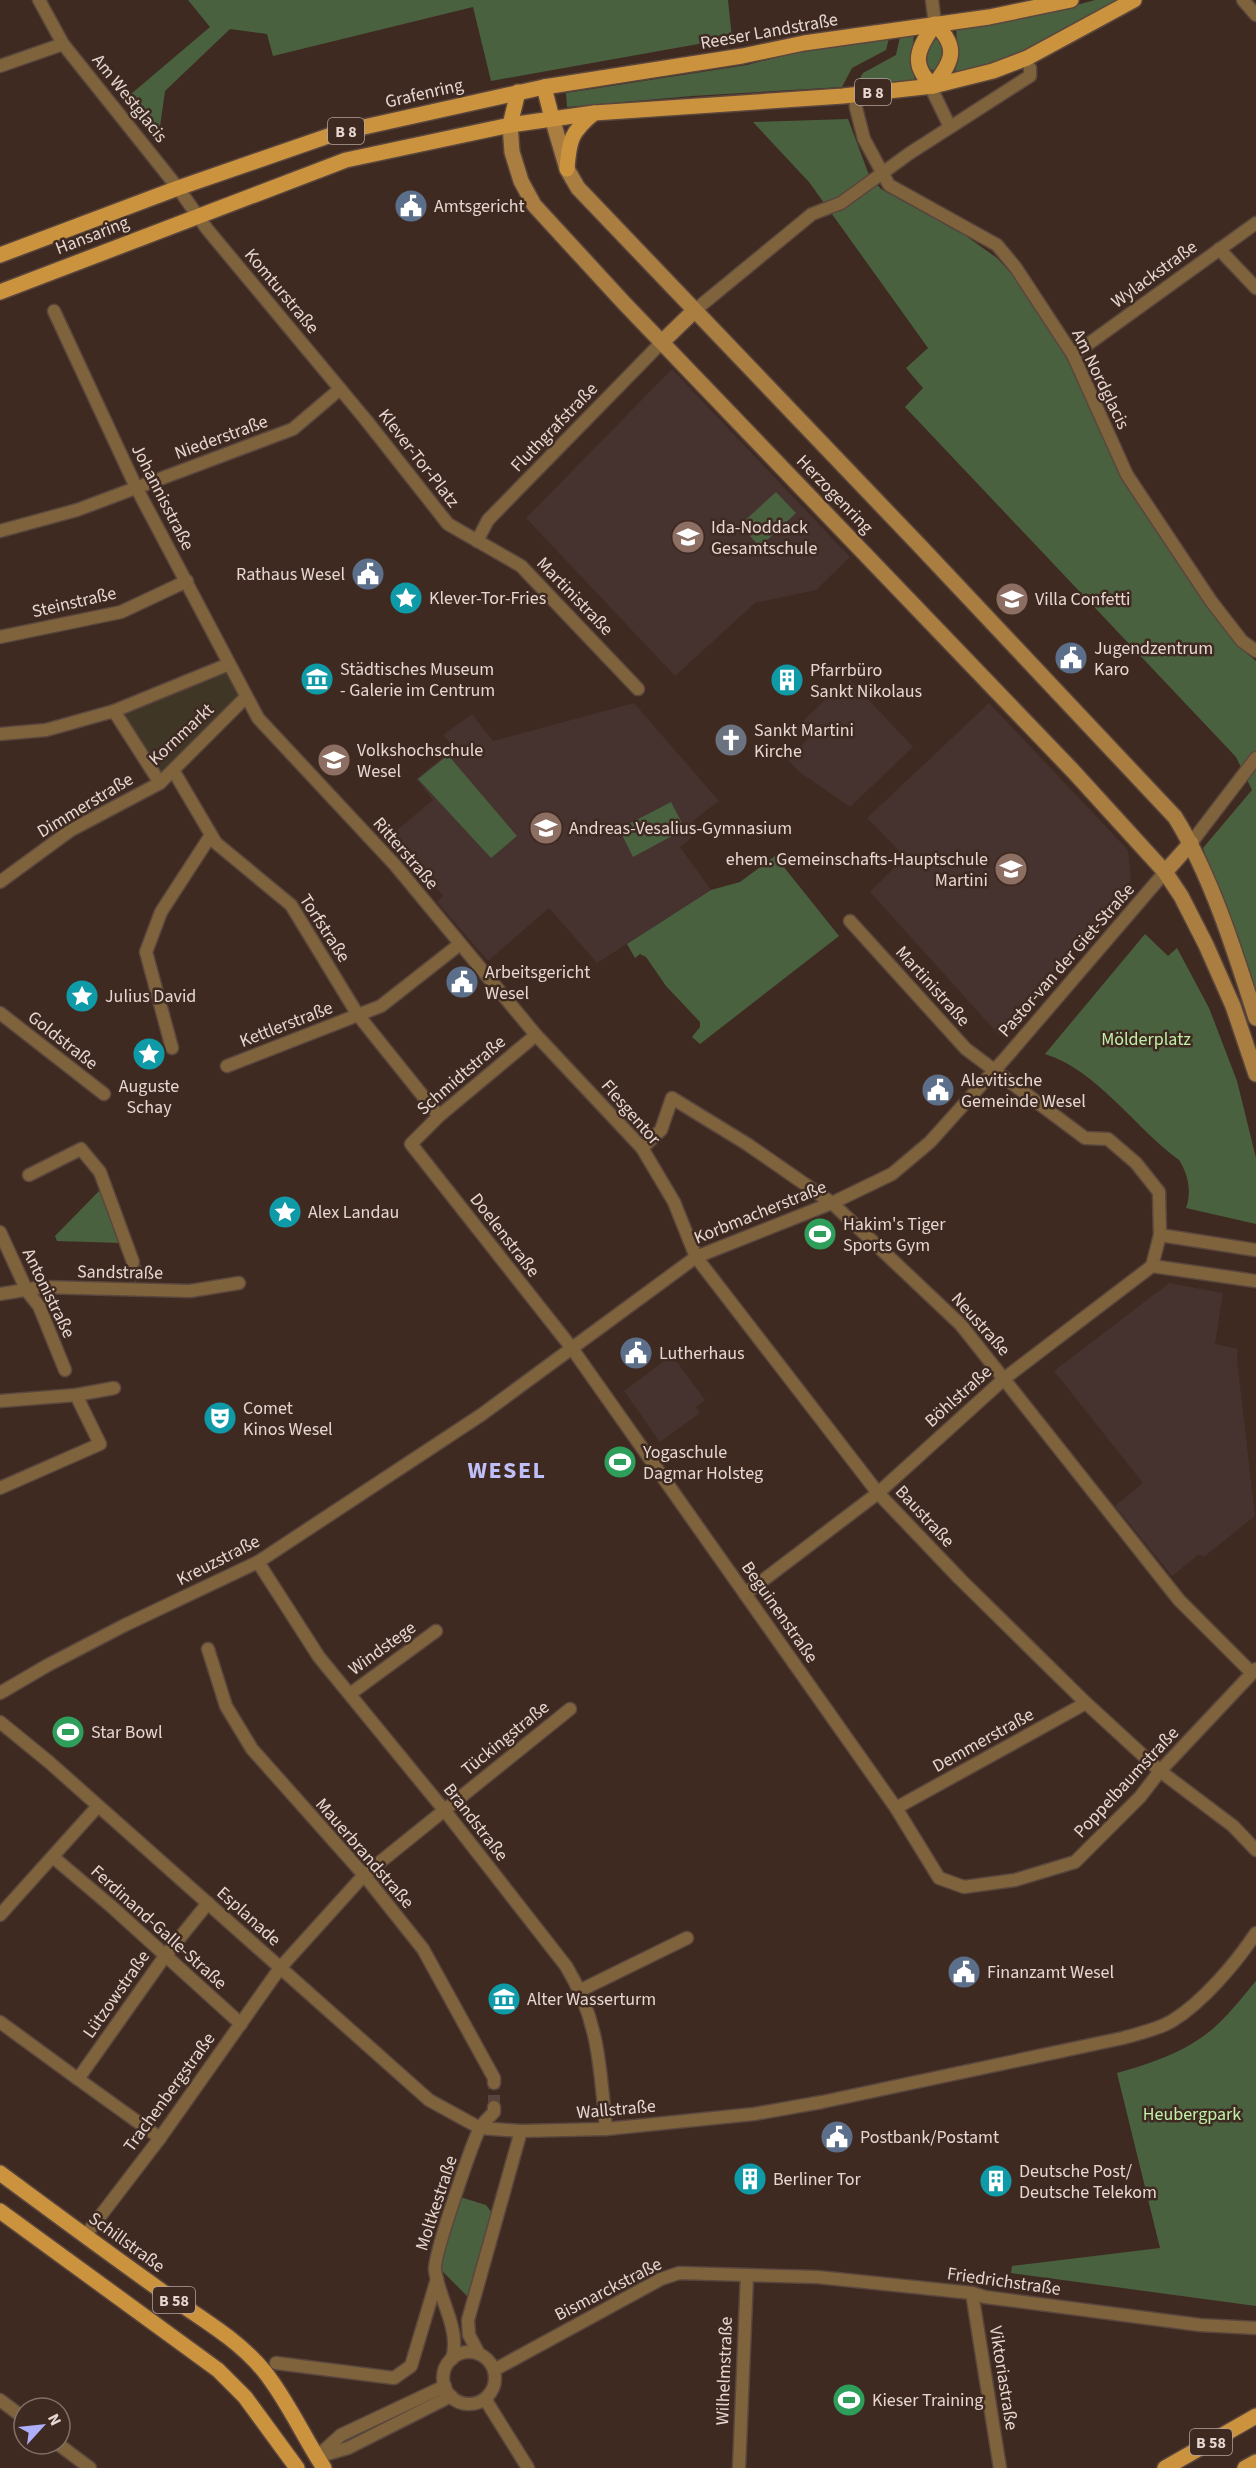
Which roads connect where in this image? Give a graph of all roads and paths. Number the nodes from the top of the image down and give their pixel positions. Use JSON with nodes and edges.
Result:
{"nodes":[{"id":1,"x":39,"y":0,"type":"edge"},
{"id":2,"x":932,"y":0,"type":"edge"},
{"id":3,"x":1071,"y":0,"type":"edge"},
{"id":4,"x":1134,"y":0,"type":"edge"},
{"id":5,"x":1243,"y":0,"type":"edge"},
{"id":6,"x":1256,"y":15,"type":"edge"},
{"id":7,"x":935,"y":24,"type":"junction"},
{"id":8,"x":63,"y":44,"type":"junction"},
{"id":9,"x":0,"y":66,"type":"edge"},
{"id":10,"x":1030,"y":68,"type":"dead end"},
{"id":11,"x":933,"y":86,"type":"junction"},
{"id":12,"x":544,"y":87,"type":"junction"},
{"id":13,"x":518,"y":92,"type":"junction"},
{"id":14,"x":855,"y":94,"type":"junction"},
{"id":15,"x":594,"y":113,"type":"junction"},
{"id":16,"x":552,"y":118,"type":"junction"},
{"id":17,"x":510,"y":125,"type":"junction"},
{"id":18,"x":950,"y":127,"type":"junction"},
{"id":19,"x":567,"y":169,"type":"junction"},
{"id":20,"x":882,"y":173,"type":"junction"},
{"id":21,"x":178,"y":188,"type":"junction"},
{"id":22,"x":198,"y":216,"type":"junction"},
{"id":23,"x":1256,"y":223,"type":"edge"},
{"id":24,"x":1219,"y":249,"type":"junction"},
{"id":25,"x":0,"y":255,"type":"edge"},
{"id":26,"x":1256,"y":288,"type":"edge"},
{"id":27,"x":0,"y":292,"type":"edge"},
{"id":28,"x":54,"y":311,"type":"dead end"},
{"id":29,"x":694,"y":311,"type":"junction"},
{"id":30,"x":662,"y":342,"type":"junction"},
{"id":31,"x":1073,"y":355,"type":"junction"},
{"id":32,"x":340,"y":389,"type":"junction"},
{"id":33,"x":136,"y":487,"type":"junction"},
{"id":34,"x":0,"y":531,"type":"edge"},
{"id":35,"x":477,"y":541,"type":"junction"},
{"id":36,"x":187,"y":581,"type":"junction"},
{"id":37,"x":0,"y":638,"type":"edge"},
{"id":38,"x":1256,"y":651,"type":"edge"},
{"id":39,"x":229,"y":664,"type":"junction"},
{"id":40,"x":638,"y":688,"type":"dead end"},
{"id":41,"x":246,"y":697,"type":"junction"},
{"id":42,"x":114,"y":711,"type":"junction"},
{"id":43,"x":0,"y":734,"type":"edge"},
{"id":44,"x":1256,"y":758,"type":"edge"},
{"id":45,"x":173,"y":770,"type":"junction"},
{"id":46,"x":160,"y":783,"type":"junction"},
{"id":47,"x":211,"y":835,"type":"junction"},
{"id":48,"x":1191,"y":843,"type":"junction"},
{"id":49,"x":1165,"y":872,"type":"junction"},
{"id":50,"x":0,"y":882,"type":"edge"},
{"id":51,"x":850,"y":921,"type":"dead end"},
{"id":52,"x":460,"y":944,"type":"junction"},
{"id":53,"x":0,"y":1013,"type":"edge"},
{"id":54,"x":358,"y":1015,"type":"junction"},
{"id":55,"x":1256,"y":1018,"type":"edge"},
{"id":56,"x":536,"y":1035,"type":"junction"},
{"id":57,"x":172,"y":1048,"type":"dead end"},
{"id":58,"x":226,"y":1066,"type":"dead end"},
{"id":59,"x":993,"y":1070,"type":"junction"},
{"id":60,"x":1256,"y":1074,"type":"edge"},
{"id":61,"x":104,"y":1094,"type":"dead end"},
{"id":62,"x":439,"y":1116,"type":"junction"},
{"id":63,"x":411,"y":1144,"type":"joint"},
{"id":64,"x":642,"y":1148,"type":"junction"},
{"id":65,"x":29,"y":1175,"type":"dead end"},
{"id":66,"x":832,"y":1203,"type":"junction"},
{"id":67,"x":0,"y":1232,"type":"edge"},
{"id":68,"x":1160,"y":1235,"type":"junction"},
{"id":69,"x":1256,"y":1250,"type":"edge"},
{"id":70,"x":696,"y":1257,"type":"junction"},
{"id":71,"x":133,"y":1262,"type":"tunnel mouth"},
{"id":72,"x":1152,"y":1266,"type":"junction"},
{"id":73,"x":1256,"y":1281,"type":"edge"},
{"id":74,"x":239,"y":1283,"type":"dead end"},
{"id":75,"x":27,"y":1291,"type":"junction"},
{"id":76,"x":0,"y":1294,"type":"edge"},
{"id":77,"x":571,"y":1347,"type":"junction"},
{"id":78,"x":65,"y":1370,"type":"dead end"},
{"id":79,"x":1005,"y":1378,"type":"junction"},
{"id":80,"x":114,"y":1388,"type":"dead end"},
{"id":81,"x":76,"y":1395,"type":"junction"},
{"id":82,"x":0,"y":1401,"type":"edge"},
{"id":83,"x":442,"y":1442,"type":"joint"},
{"id":84,"x":0,"y":1488,"type":"edge"},
{"id":85,"x":878,"y":1493,"type":"junction"},
{"id":86,"x":258,"y":1562,"type":"junction"},
{"id":87,"x":746,"y":1594,"type":"junction"},
{"id":88,"x":436,"y":1631,"type":"dead end"},
{"id":89,"x":208,"y":1649,"type":"dead end"},
{"id":90,"x":1254,"y":1671,"type":"edge"},
{"id":91,"x":0,"y":1693,"type":"edge"},
{"id":92,"x":350,"y":1694,"type":"junction"},
{"id":93,"x":1086,"y":1703,"type":"junction"},
{"id":94,"x":570,"y":1709,"type":"dead end"},
{"id":95,"x":0,"y":1722,"type":"edge"},
{"id":96,"x":1160,"y":1771,"type":"junction"},
{"id":97,"x":98,"y":1806,"type":"junction"},
{"id":98,"x":896,"y":1808,"type":"junction"},
{"id":99,"x":445,"y":1811,"type":"junction"},
{"id":100,"x":1256,"y":1850,"type":"edge"},
{"id":101,"x":53,"y":1857,"type":"junction"},
{"id":102,"x":364,"y":1875,"type":"junction"},
{"id":103,"x":964,"y":1887,"type":"joint"},
{"id":104,"x":208,"y":1903,"type":"junction"},
{"id":105,"x":0,"y":1915,"type":"edge"},
{"id":106,"x":1256,"y":1933,"type":"edge"},
{"id":107,"x":687,"y":1938,"type":"dead end"},
{"id":108,"x":165,"y":1956,"type":"junction"},
{"id":109,"x":280,"y":1968,"type":"junction"},
{"id":110,"x":581,"y":1990,"type":"junction"},
{"id":111,"x":0,"y":2022,"type":"edge"},
{"id":112,"x":241,"y":2024,"type":"junction"},
{"id":113,"x":78,"y":2079,"type":"junction"},
{"id":114,"x":494,"y":2083,"type":"tunnel mouth"},
{"id":115,"x":494,"y":2107,"type":"tunnel mouth"},
{"id":116,"x":480,"y":2128,"type":"junction"},
{"id":117,"x":606,"y":2129,"type":"junction"},
{"id":118,"x":521,"y":2131,"type":"junction"},
{"id":119,"x":160,"y":2138,"type":"junction"},
{"id":120,"x":0,"y":2173,"type":"edge"},
{"id":121,"x":0,"y":2211,"type":"edge"},
{"id":122,"x":85,"y":2236,"type":"junction"},
{"id":123,"x":747,"y":2276,"type":"junction"},
{"id":124,"x":437,"y":2278,"type":"junction"},
{"id":125,"x":972,"y":2293,"type":"junction"},
{"id":126,"x":1256,"y":2328,"type":"edge"},
{"id":127,"x":479,"y":2354,"type":"junction"},
{"id":128,"x":452,"y":2359,"type":"junction"},
{"id":129,"x":276,"y":2363,"type":"dead end"},
{"id":130,"x":494,"y":2370,"type":"junction"},
{"id":131,"x":448,"y":2391,"type":"junction"},
{"id":132,"x":485,"y":2399,"type":"junction"},
{"id":133,"x":1256,"y":2416,"type":"edge"},
{"id":134,"x":72,"y":2454,"type":"edge"},
{"id":135,"x":320,"y":2462,"type":"edge"},
{"id":136,"x":1256,"y":2462,"type":"edge"},
{"id":137,"x":90,"y":2468,"type":"edge"},
{"id":138,"x":297,"y":2468,"type":"edge"},
{"id":139,"x":528,"y":2468,"type":"edge"},
{"id":140,"x":739,"y":2468,"type":"edge"},
{"id":141,"x":1000,"y":2468,"type":"edge"},
{"id":142,"x":1165,"y":2468,"type":"edge"},
{"id":143,"x":1245,"y":2468,"type":"edge"}],
"edges":[{"from":1,"to":8,"type":"street","name":"Am Westglacis"},
{"from":2,"to":7,"type":"street"},
{"from":3,"to":7,"type":"main road","name":"Reeser Landstraße","number":"B 8"},
{"from":4,"to":11,"type":"main road","number":"B 8"},
{"from":5,"to":6,"type":"street"},
{"from":7,"to":11,"type":"main road"},
{"from":7,"to":11,"type":"main road"},
{"from":7,"to":12,"type":"main road","name":"Reeser Landstraße","number":"B 8"},
{"from":8,"to":9,"type":"street"},
{"from":8,"to":21,"type":"street","name":"Am Westglacis"},
{"from":10,"to":18,"type":"street"},
{"from":11,"to":14,"type":"main road","number":"B 8"},
{"from":11,"to":18,"type":"street"},
{"from":12,"to":13,"type":"main road","name":"Grafenring","number":"B 8"},
{"from":12,"to":16,"type":"main road"},
{"from":13,"to":17,"type":"main road"},
{"from":13,"to":21,"type":"main road","name":"Grafenring","number":"B 8"},
{"from":14,"to":15,"type":"main road","number":"B 8"},
{"from":14,"to":20,"type":"street","name":"Am Nordglacis"},
{"from":15,"to":16,"type":"main road","number":"B 8"},
{"from":15,"to":19,"type":"main road"},
{"from":16,"to":17,"type":"main road","number":"B 8"},
{"from":16,"to":19,"type":"main road","name":"Herzogenring"},
{"from":17,"to":22,"type":"main road","number":"B 8"},
{"from":17,"to":30,"type":"main road","name":"Herzogenring"},
{"from":18,"to":20,"type":"street"},
{"from":19,"to":29,"type":"main road","name":"Herzogenring"},
{"from":20,"to":29,"type":"street"},
{"from":20,"to":31,"type":"street","name":"Am Nordglacis"},
{"from":21,"to":22,"type":"street","name":"Am Westglacis"},
{"from":21,"to":25,"type":"main road","name":"Hansaring","number":"B 8"},
{"from":22,"to":27,"type":"main road","name":"Hansaring","number":"B 8"},
{"from":22,"to":32,"type":"street","name":"Komturstraße"},
{"from":23,"to":24,"type":"street","name":"Wylackstraße"},
{"from":24,"to":26,"type":"street"},
{"from":24,"to":31,"type":"street","name":"Wylackstraße"},
{"from":28,"to":33,"type":"street","name":"Johannisstraße"},
{"from":29,"to":30,"type":"main road"},
{"from":29,"to":48,"type":"main road","name":"Herzogenring"},
{"from":30,"to":35,"type":"street","name":"Fluthgrafstraße"},
{"from":30,"to":49,"type":"main road","name":"Herzogenring"},
{"from":31,"to":38,"type":"street","name":"Am Nordglacis"},
{"from":32,"to":33,"type":"street","name":"Niederstraße"},
{"from":32,"to":35,"type":"street","name":"Klever-Tor-Platz"},
{"from":33,"to":34,"type":"street","name":"Niederstraße"},
{"from":33,"to":36,"type":"street","name":"Johannisstraße"},
{"from":35,"to":40,"type":"street","name":"Martinistraße"},
{"from":36,"to":37,"type":"street","name":"Steinstraße"},
{"from":36,"to":39,"type":"street","name":"Johannisstraße"},
{"from":39,"to":41,"type":"street","name":"Johannisstraße"},
{"from":39,"to":42,"type":"street","name":"Kornmarkt"},
{"from":41,"to":45,"type":"street","name":"Kornmarkt"},
{"from":41,"to":52,"type":"street","name":"Ritterstraße"},
{"from":42,"to":43,"type":"street"},
{"from":42,"to":46,"type":"street","name":"Kornmarkt"},
{"from":44,"to":48,"type":"street"},
{"from":45,"to":46,"type":"street","name":"Kornmarkt"},
{"from":45,"to":47,"type":"street","name":"Torfstraße"},
{"from":46,"to":50,"type":"street","name":"Dimmerstraße"},
{"from":47,"to":54,"type":"street","name":"Torfstraße"},
{"from":47,"to":57,"type":"street"},
{"from":48,"to":49,"type":"main road"},
{"from":48,"to":55,"type":"main road","name":"Herzogenring"},
{"from":49,"to":59,"type":"street","name":"Pastor-van der Giet-Straße"},
{"from":49,"to":60,"type":"main road","name":"Herzogenring"},
{"from":51,"to":59,"type":"street","name":"Martinistraße"},
{"from":52,"to":54,"type":"street","name":"Kettlerstraße"},
{"from":52,"to":56,"type":"street","name":"Ritterstraße"},
{"from":53,"to":61,"type":"street","name":"Goldstraße"},
{"from":54,"to":58,"type":"street","name":"Kettlerstraße"},
{"from":54,"to":62,"type":"street","name":"Torfstraße"},
{"from":56,"to":62,"type":"street","name":"Schmidtstraße"},
{"from":56,"to":64,"type":"street","name":"Flesgentor"},
{"from":59,"to":66,"type":"street","name":"Korbmacherstraße"},
{"from":59,"to":68,"type":"street"},
{"from":62,"to":63,"type":"street","name":"Schmidtstraße"},
{"from":63,"to":77,"type":"street","name":"Doelenstraße"},
{"from":64,"to":66,"type":"street","name":"Neustraße"},
{"from":64,"to":70,"type":"street","name":"Flesgentor"},
{"from":65,"to":71,"type":"street"},
{"from":66,"to":70,"type":"street","name":"Korbmacherstraße"},
{"from":66,"to":79,"type":"street","name":"Neustraße"},
{"from":67,"to":75,"type":"street","name":"Antonistraße"},
{"from":68,"to":69,"type":"street"},
{"from":68,"to":72,"type":"street"},
{"from":70,"to":77,"type":"street","name":"Korbmacherstraße"},
{"from":70,"to":85,"type":"street","name":"Baustraße"},
{"from":72,"to":73,"type":"street"},
{"from":72,"to":79,"type":"street","name":"Böhlstraße"},
{"from":74,"to":75,"type":"street","name":"Sandstraße"},
{"from":75,"to":76,"type":"street","name":"Sandstraße"},
{"from":75,"to":78,"type":"street","name":"Antonistraße"},
{"from":77,"to":83,"type":"street","name":"Korbmacherstraße"},
{"from":77,"to":87,"type":"street","name":"Beguinenstraße"},
{"from":79,"to":85,"type":"street","name":"Böhlstraße"},
{"from":79,"to":90,"type":"street","name":"Neustraße"},
{"from":80,"to":81,"type":"street"},
{"from":81,"to":82,"type":"street"},
{"from":81,"to":84,"type":"street"},
{"from":83,"to":86,"type":"street","name":"Kreuzstraße"},
{"from":85,"to":87,"type":"street","name":"Böhlstraße"},
{"from":85,"to":93,"type":"street","name":"Baustraße"},
{"from":86,"to":91,"type":"street","name":"Kreuzstraße"},
{"from":86,"to":92,"type":"street","name":"Brandstraße"},
{"from":87,"to":98,"type":"street","name":"Beguinenstraße"},
{"from":88,"to":92,"type":"street","name":"Windstege"},
{"from":89,"to":102,"type":"street","name":"Mauerbrandstraße"},
{"from":90,"to":96,"type":"street","name":"Poppelbaumstraße"},
{"from":92,"to":99,"type":"street","name":"Brandstraße"},
{"from":93,"to":96,"type":"street","name":"Baustraße"},
{"from":93,"to":98,"type":"street","name":"Demmerstraße"},
{"from":94,"to":99,"type":"street","name":"Tückingstraße"},
{"from":95,"to":97,"type":"street","name":"Esplanade"},
{"from":96,"to":100,"type":"street","name":"Baustraße"},
{"from":96,"to":103,"type":"street","name":"Poppelbaumstraße"},
{"from":97,"to":101,"type":"street"},
{"from":97,"to":104,"type":"street","name":"Esplanade"},
{"from":98,"to":103,"type":"street","name":"Beguinenstraße"},
{"from":99,"to":102,"type":"street","name":"Tückingstraße"},
{"from":99,"to":110,"type":"street","name":"Brandstraße"},
{"from":101,"to":105,"type":"street"},
{"from":101,"to":108,"type":"street","name":"Ferdinand-Galle-Straße"},
{"from":102,"to":109,"type":"street","name":"Tückingstraße"},
{"from":102,"to":114,"type":"street","name":"Mauerbrandstraße"},
{"from":104,"to":108,"type":"street","name":"Lützowstraße"},
{"from":104,"to":109,"type":"street","name":"Esplanade"},
{"from":106,"to":117,"type":"street","name":"Wallstraße"},
{"from":107,"to":110,"type":"street"},
{"from":108,"to":112,"type":"street","name":"Ferdinand-Galle-Straße"},
{"from":108,"to":113,"type":"street","name":"Lützowstraße"},
{"from":109,"to":112,"type":"street","name":"Trachenbergstraße"},
{"from":109,"to":116,"type":"street","name":"Esplanade"},
{"from":110,"to":117,"type":"street","name":"Brandstraße"},
{"from":111,"to":113,"type":"street"},
{"from":112,"to":119,"type":"street","name":"Trachenbergstraße"},
{"from":113,"to":119,"type":"street"},
{"from":115,"to":116,"type":"street"},
{"from":116,"to":118,"type":"street","name":"Wallstraße"},
{"from":116,"to":124,"type":"street","name":"Moltkestraße"},
{"from":117,"to":118,"type":"street","name":"Wallstraße"},
{"from":118,"to":127,"type":"street"},
{"from":119,"to":122,"type":"street","name":"Trachenbergstraße"},
{"from":120,"to":122,"type":"main road","name":"Schillstraße","number":"B 58"},
{"from":121,"to":138,"type":"main road","number":"B 58"},
{"from":122,"to":135,"type":"main road","name":"Schillstraße","number":"B 58"},
{"from":123,"to":125,"type":"street","name":"Friedrichstraße"},
{"from":123,"to":130,"type":"street","name":"Bismarckstraße"},
{"from":123,"to":140,"type":"street","name":"Wilhelmstraße"},
{"from":124,"to":128,"type":"street","name":"Moltkestraße"},
{"from":124,"to":129,"type":"street"},
{"from":125,"to":126,"type":"street","name":"Friedrichstraße"},
{"from":125,"to":141,"type":"street","name":"Viktoriastraße"},
{"from":127,"to":128,"type":"street"},
{"from":127,"to":130,"type":"street"},
{"from":128,"to":131,"type":"street"},
{"from":130,"to":132,"type":"street"},
{"from":131,"to":132,"type":"street"},
{"from":131,"to":135,"type":"street"},
{"from":132,"to":139,"type":"street"},
{"from":133,"to":142,"type":"main road","number":"B 58"},
{"from":134,"to":137,"type":"street"},
{"from":135,"to":138,"type":"main road"},
{"from":136,"to":143,"type":"main road","number":"B 58"}]}
